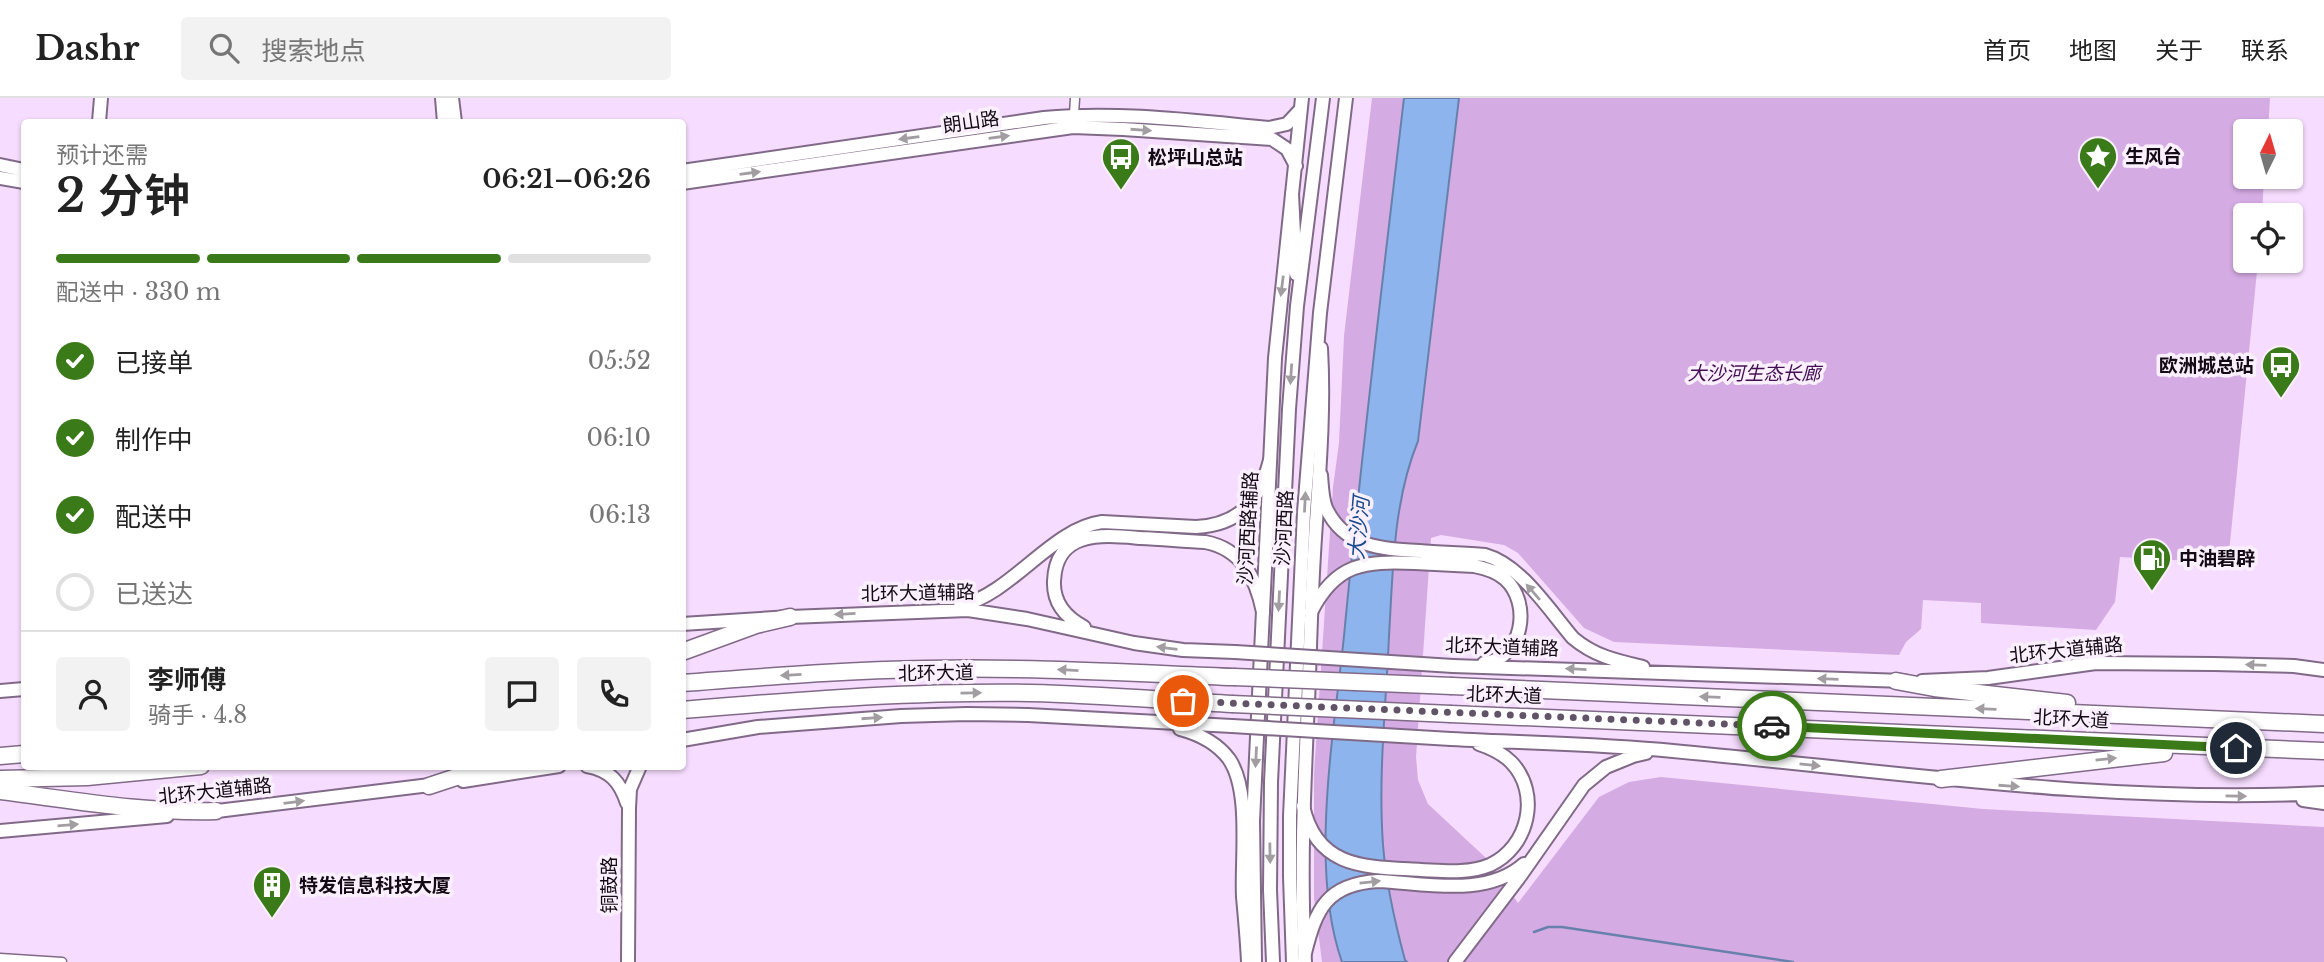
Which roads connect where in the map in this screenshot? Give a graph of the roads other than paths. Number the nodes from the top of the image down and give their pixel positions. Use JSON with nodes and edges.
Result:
{"nodes":[{"id":1,"x":101,"y":98,"type":"edge"},
{"id":2,"x":442,"y":98,"type":"edge"},
{"id":3,"x":452,"y":98,"type":"edge"},
{"id":4,"x":1075,"y":98,"type":"edge"},
{"id":5,"x":1323,"y":98,"type":"edge"},
{"id":6,"x":1346,"y":98,"type":"edge"},
{"id":7,"x":1301,"y":103,"type":"edge"},
{"id":8,"x":1074,"y":115,"type":"junction"},
{"id":9,"x":99,"y":119,"type":"edge"},
{"id":10,"x":444,"y":119,"type":"edge"},
{"id":11,"x":455,"y":119,"type":"edge"},
{"id":12,"x":0,"y":165,"type":"edge"},
{"id":13,"x":1296,"y":166,"type":"junction"},
{"id":14,"x":21,"y":169,"type":"edge"},
{"id":15,"x":686,"y":170,"type":"edge"},
{"id":16,"x":0,"y":178,"type":"edge"},
{"id":17,"x":21,"y":182,"type":"edge"},
{"id":18,"x":686,"y":182,"type":"edge"},
{"id":19,"x":1292,"y":194,"type":"junction"},
{"id":20,"x":1297,"y":306,"type":"junction"},
{"id":21,"x":1320,"y":313,"type":"junction"},
{"id":22,"x":1270,"y":460,"type":"junction"},
{"id":23,"x":1321,"y":475,"type":"junction"},
{"id":24,"x":1102,"y":529,"type":"junction"},
{"id":25,"x":1475,"y":560,"type":"junction"},
{"id":26,"x":944,"y":609,"type":"junction"},
{"id":27,"x":1264,"y":612,"type":"junction"},
{"id":28,"x":1311,"y":612,"type":"junction"},
{"id":29,"x":790,"y":617,"type":"junction"},
{"id":30,"x":686,"y":624,"type":"edge"},
{"id":31,"x":1103,"y":636,"type":"junction"},
{"id":32,"x":686,"y":651,"type":"edge"},
{"id":33,"x":1453,"y":666,"type":"junction"},
{"id":34,"x":2324,"y":670,"type":"edge"},
{"id":35,"x":1671,"y":674,"type":"junction"},
{"id":36,"x":1896,"y":681,"type":"junction"},
{"id":37,"x":686,"y":683,"type":"edge"},
{"id":38,"x":686,"y":710,"type":"edge"},
{"id":39,"x":2177,"y":718,"type":"junction"},
{"id":40,"x":1159,"y":723,"type":"junction"},
{"id":41,"x":2324,"y":724,"type":"edge"},
{"id":42,"x":686,"y":739,"type":"edge"},
{"id":43,"x":1451,"y":739,"type":"junction"},
{"id":44,"x":2236,"y":748,"type":"junction"},
{"id":45,"x":1669,"y":750,"type":"junction"},
{"id":46,"x":2324,"y":751,"type":"edge"},
{"id":47,"x":21,"y":754,"type":"edge"},
{"id":48,"x":2,"y":756,"type":"edge"},
{"id":49,"x":160,"y":770,"type":"edge"},
{"id":50,"x":478,"y":770,"type":"edge"},
{"id":51,"x":533,"y":770,"type":"edge"},
{"id":52,"x":600,"y":770,"type":"edge"},
{"id":53,"x":638,"y":770,"type":"edge"},
{"id":54,"x":0,"y":779,"type":"edge"},
{"id":55,"x":1941,"y":779,"type":"junction"},
{"id":56,"x":429,"y":786,"type":"junction"},
{"id":57,"x":0,"y":790,"type":"edge"},
{"id":58,"x":2324,"y":793,"type":"edge"},
{"id":59,"x":2261,"y":796,"type":"junction"},
{"id":60,"x":2324,"y":803,"type":"edge"},
{"id":61,"x":1303,"y":806,"type":"junction"},
{"id":62,"x":629,"y":808,"type":"junction"},
{"id":63,"x":216,"y":811,"type":"junction"},
{"id":64,"x":0,"y":831,"type":"edge"},
{"id":65,"x":1538,"y":850,"type":"junction"},
{"id":66,"x":0,"y":958,"type":"edge"},
{"id":67,"x":1305,"y":958,"type":"edge"},
{"id":68,"x":1253,"y":960,"type":"edge"},
{"id":69,"x":62,"y":962,"type":"edge"},
{"id":70,"x":628,"y":962,"type":"edge"},
{"id":71,"x":1273,"y":962,"type":"edge"},
{"id":72,"x":1293,"y":962,"type":"edge"},
{"id":73,"x":1455,"y":962,"type":"edge"}],
"edges":[{"from":1,"to":9,"type":"main road"},
{"from":2,"to":10,"type":"main road"},
{"from":3,"to":11,"type":"main road"},
{"from":4,"to":8,"type":"street"},
{"from":5,"to":20,"type":"main road","name":"沙河西路"},
{"from":6,"to":21,"type":"main road","name":"沙河西路"},
{"from":7,"to":8,"type":"main road","name":"朗山路"},
{"from":7,"to":13,"type":"main road","name":"沙河西路辅路"},
{"from":8,"to":15,"type":"main road","name":"朗山路","one_way":true},
{"from":12,"to":14,"type":"main road"},
{"from":18,"to":13,"type":"main road","name":"朗山路","one_way":true},
{"from":13,"to":19,"type":"main road","name":"沙河西路辅路"},
{"from":16,"to":17,"type":"main road"},
{"from":19,"to":20,"type":"main road"},
{"from":19,"to":22,"type":"main road","name":"沙河西路辅路","one_way":true},
{"from":20,"to":71,"type":"main road","name":"沙河西路","one_way":true},
{"from":21,"to":23,"type":"main road"},
{"from":72,"to":21,"type":"main road","name":"沙河西路","one_way":true},
{"from":22,"to":24,"type":"main road"},
{"from":22,"to":27,"type":"main road","name":"沙河西路辅路"},
{"from":23,"to":25,"type":"main road"},
{"from":23,"to":28,"type":"main road"},
{"from":24,"to":26,"type":"main road"},
{"from":24,"to":27,"type":"main road"},
{"from":24,"to":31,"type":"main road"},
{"from":25,"to":28,"type":"main road"},
{"from":25,"to":33,"type":"main road"},
{"from":35,"to":25,"type":"main road","one_way":true},
{"from":26,"to":29,"type":"main road","name":"北环大道辅路","one_way":true},
{"from":26,"to":31,"type":"main road","name":"北环大道辅路"},
{"from":27,"to":68,"type":"main road","name":"沙河西路辅路","one_way":true},
{"from":28,"to":61,"type":"main road"},
{"from":29,"to":30,"type":"main road","name":"北环大道辅路"},
{"from":29,"to":32,"type":"highway"},
{"from":33,"to":31,"type":"main road","name":"北环大道辅路","one_way":true,"bridge":true},
{"from":35,"to":33,"type":"main road","name":"北环大道辅路","one_way":true},
{"from":34,"to":36,"type":"main road","name":"北环大道辅路","one_way":true},
{"from":36,"to":35,"type":"main road","name":"北环大道辅路","one_way":true},
{"from":36,"to":39,"type":"highway"},
{"from":39,"to":37,"type":"highway","name":"北环大道","one_way":true,"bridge":true},
{"from":38,"to":44,"type":"highway","name":"北环大道","one_way":true,"bridge":true},
{"from":39,"to":41,"type":"highway","name":"北环大道"},
{"from":42,"to":40,"type":"main road","one_way":true},
{"from":40,"to":43,"type":"main road","bridge":true},
{"from":40,"to":68,"type":"main road"},
{"from":43,"to":45,"type":"main road"},
{"from":43,"to":61,"type":"main road"},
{"from":44,"to":46,"type":"highway","name":"北环大道"},
{"from":55,"to":44,"type":"highway","one_way":true},
{"from":45,"to":55,"type":"main road","one_way":true},
{"from":45,"to":65,"type":"main road"},
{"from":47,"to":48,"type":"highway"},
{"from":49,"to":54,"type":"highway"},
{"from":50,"to":56,"type":"highway"},
{"from":51,"to":56,"type":"main road","name":"北环大道辅路"},
{"from":52,"to":62,"type":"main road"},
{"from":53,"to":62,"type":"main road"},
{"from":55,"to":59,"type":"main road","one_way":true},
{"from":63,"to":56,"type":"main road","name":"北环大道辅路","one_way":true},
{"from":57,"to":63,"type":"highway"},
{"from":58,"to":59,"type":"main road"},
{"from":59,"to":60,"type":"main road"},
{"from":61,"to":67,"type":"main road"},
{"from":62,"to":70,"type":"main road","name":"铜鼓路"},
{"from":64,"to":63,"type":"main road","name":"北环大道辅路","one_way":true},
{"from":67,"to":65,"type":"main road","one_way":true},
{"from":65,"to":73,"type":"main road"},
{"from":66,"to":69,"type":"street"}]}
